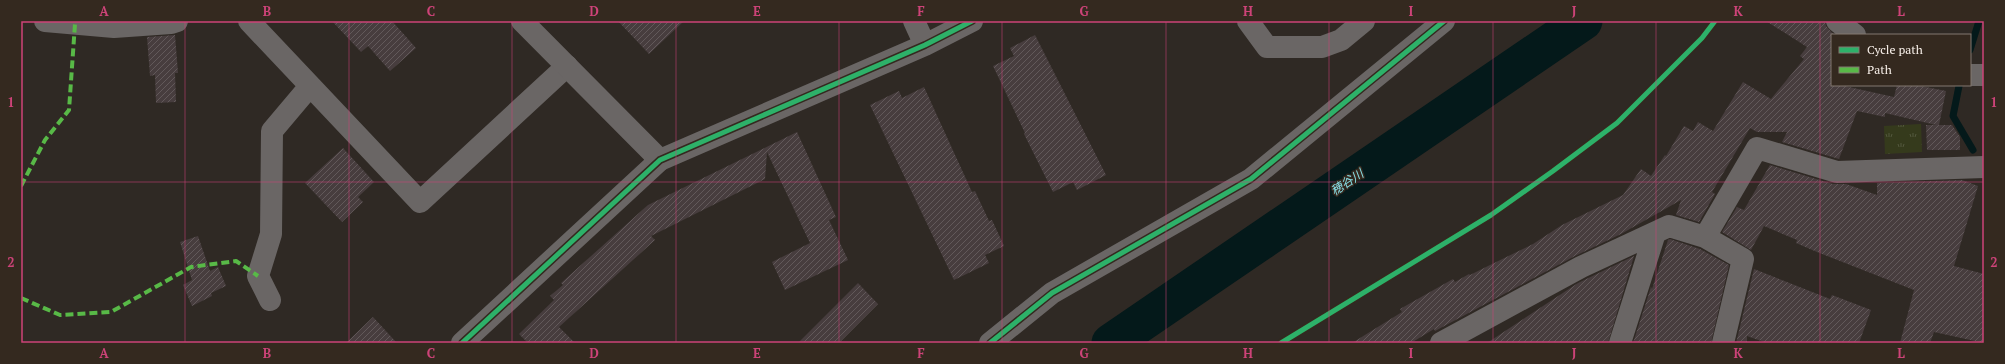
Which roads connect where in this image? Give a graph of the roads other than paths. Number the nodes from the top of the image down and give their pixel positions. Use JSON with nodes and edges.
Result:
{"nodes":[{"id":1,"x":45,"y":21,"type":"edge"},
{"id":2,"x":177,"y":21,"type":"edge"},
{"id":3,"x":249,"y":21,"type":"edge"},
{"id":4,"x":522,"y":21,"type":"edge"},
{"id":5,"x":914,"y":21,"type":"edge"},
{"id":6,"x":972,"y":21,"type":"edge"},
{"id":7,"x":1248,"y":21,"type":"edge"},
{"id":8,"x":1364,"y":21,"type":"edge"},
{"id":9,"x":1444,"y":21,"type":"edge"},
{"id":10,"x":1838,"y":21,"type":"edge"},
{"id":11,"x":1854,"y":34,"type":"edge"},
{"id":12,"x":925,"y":45,"type":"junction"},
{"id":13,"x":567,"y":66,"type":"junction"},
{"id":14,"x":1971,"y":75,"type":"edge"},
{"id":15,"x":1984,"y":75,"type":"edge"},
{"id":16,"x":310,"y":86,"type":"junction"},
{"id":17,"x":660,"y":160,"type":"junction"},
{"id":18,"x":1984,"y":167,"type":"edge"},
{"id":19,"x":1655,"y":233,"type":"junction"},
{"id":20,"x":1705,"y":237,"type":"junction"},
{"id":21,"x":270,"y":300,"type":"dead end"},
{"id":22,"x":462,"y":343,"type":"edge"},
{"id":23,"x":990,"y":343,"type":"edge"},
{"id":24,"x":1441,"y":343,"type":"edge"},
{"id":25,"x":1620,"y":343,"type":"edge"},
{"id":26,"x":1723,"y":343,"type":"edge"}],
"edges":[{"from":1,"to":2,"type":"street"},
{"from":3,"to":16,"type":"street"},
{"from":4,"to":13,"type":"street"},
{"from":5,"to":12,"type":"street"},
{"from":6,"to":12,"type":"street"},
{"from":7,"to":8,"type":"street"},
{"from":9,"to":23,"type":"street"},
{"from":10,"to":11,"type":"street"},
{"from":12,"to":17,"type":"street"},
{"from":13,"to":16,"type":"street"},
{"from":13,"to":17,"type":"street"},
{"from":14,"to":15,"type":"street"},
{"from":16,"to":21,"type":"street"},
{"from":17,"to":22,"type":"street"},
{"from":18,"to":20,"type":"street"},
{"from":19,"to":20,"type":"street"},
{"from":19,"to":24,"type":"street"},
{"from":19,"to":25,"type":"street"},
{"from":20,"to":26,"type":"street"}]}
